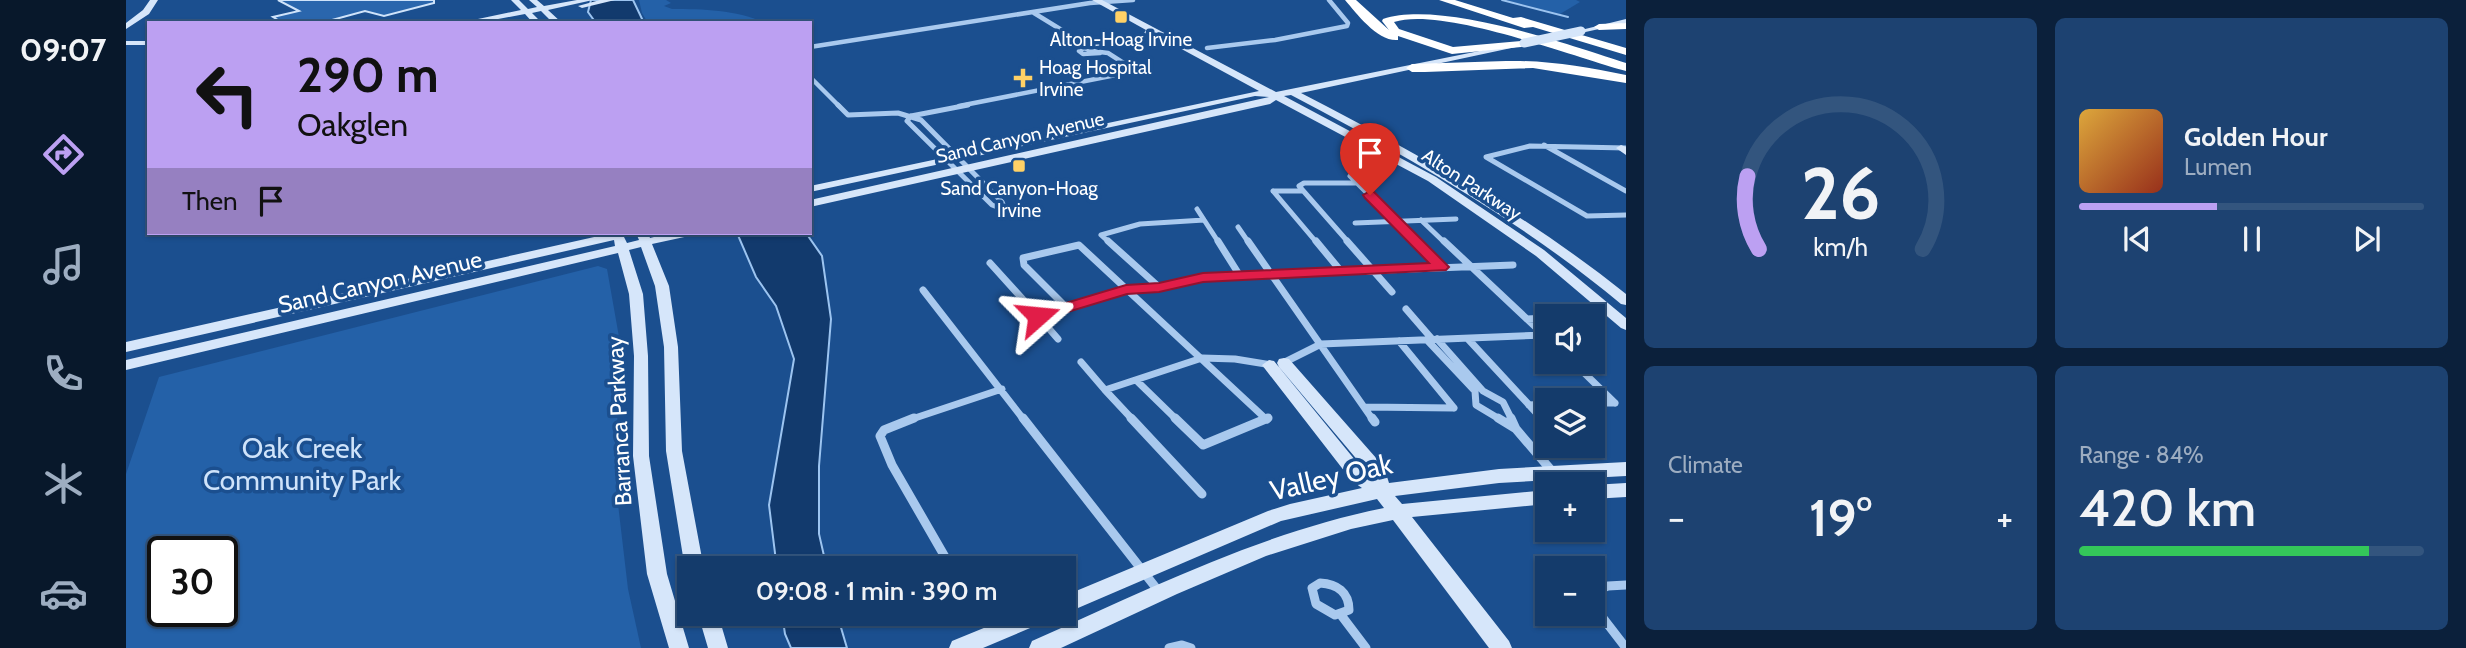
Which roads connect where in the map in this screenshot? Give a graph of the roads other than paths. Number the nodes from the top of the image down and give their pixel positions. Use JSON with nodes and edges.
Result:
{"nodes":[{"id":1,"x":155,"y":0,"type":"edge"},
{"id":2,"x":515,"y":0,"type":"edge"},
{"id":3,"x":533,"y":0,"type":"edge"},
{"id":4,"x":611,"y":0,"type":"edge"},
{"id":5,"x":1113,"y":0,"type":"edge"},
{"id":6,"x":1133,"y":0,"type":"edge"},
{"id":7,"x":1329,"y":0,"type":"edge"},
{"id":8,"x":1350,"y":0,"type":"edge"},
{"id":9,"x":1444,"y":0,"type":"edge"},
{"id":10,"x":1456,"y":0,"type":"edge"},
{"id":11,"x":1098,"y":1,"type":"edge"},
{"id":12,"x":587,"y":2,"type":"edge"},
{"id":13,"x":1429,"y":4,"type":"dead end"},
{"id":14,"x":546,"y":10,"type":"junction"},
{"id":15,"x":1034,"y":13,"type":"junction"},
{"id":16,"x":533,"y":16,"type":"edge"},
{"id":17,"x":1058,"y":20,"type":"dead end"},
{"id":18,"x":483,"y":21,"type":"edge"},
{"id":19,"x":502,"y":21,"type":"edge"},
{"id":20,"x":556,"y":21,"type":"edge"},
{"id":21,"x":1048,"y":21,"type":"junction"},
{"id":22,"x":1626,"y":24,"type":"edge"},
{"id":23,"x":126,"y":27,"type":"edge"},
{"id":24,"x":1599,"y":27,"type":"joint"},
{"id":25,"x":1150,"y":29,"type":"junction"},
{"id":26,"x":126,"y":43,"type":"edge"},
{"id":27,"x":1523,"y":44,"type":"junction"},
{"id":28,"x":147,"y":45,"type":"edge"},
{"id":29,"x":147,"y":45,"type":"edge"},
{"id":30,"x":812,"y":47,"type":"edge"},
{"id":31,"x":1089,"y":47,"type":"junction"},
{"id":32,"x":126,"y":48,"type":"edge"},
{"id":33,"x":1207,"y":48,"type":"junction"},
{"id":34,"x":1100,"y":52,"type":"junction"},
{"id":35,"x":1626,"y":52,"type":"edge"},
{"id":36,"x":1595,"y":57,"type":"junction"},
{"id":37,"x":1448,"y":60,"type":"junction"},
{"id":38,"x":1626,"y":67,"type":"edge"},
{"id":39,"x":1412,"y":68,"type":"junction"},
{"id":40,"x":812,"y":79,"type":"edge"},
{"id":41,"x":1626,"y":79,"type":"edge"},
{"id":42,"x":1291,"y":92,"type":"junction"},
{"id":43,"x":1276,"y":95,"type":"junction"},
{"id":44,"x":911,"y":116,"type":"junction"},
{"id":45,"x":1544,"y":145,"type":"junction"},
{"id":46,"x":1624,"y":150,"type":"edge"},
{"id":47,"x":953,"y":158,"type":"junction"},
{"id":48,"x":963,"y":169,"type":"junction"},
{"id":49,"x":1350,"y":176,"type":"dead end"},
{"id":50,"x":1358,"y":183,"type":"junction"},
{"id":51,"x":812,"y":189,"type":"edge"},
{"id":52,"x":1301,"y":191,"type":"junction"},
{"id":53,"x":1626,"y":191,"type":"edge"},
{"id":54,"x":812,"y":204,"type":"edge"},
{"id":55,"x":1197,"y":209,"type":"dead end"},
{"id":56,"x":1626,"y":215,"type":"edge"},
{"id":57,"x":1456,"y":219,"type":"dead end"},
{"id":58,"x":1204,"y":220,"type":"junction"},
{"id":59,"x":1396,"y":220,"type":"junction"},
{"id":60,"x":1421,"y":220,"type":"junction"},
{"id":61,"x":1354,"y":223,"type":"dead end"},
{"id":62,"x":1238,"y":228,"type":"dead end"},
{"id":63,"x":669,"y":235,"type":"edge"},
{"id":64,"x":621,"y":237,"type":"edge"},
{"id":65,"x":644,"y":238,"type":"edge"},
{"id":66,"x":990,"y":263,"type":"dead end"},
{"id":67,"x":1513,"y":265,"type":"dead end"},
{"id":68,"x":1471,"y":266,"type":"junction"},
{"id":69,"x":1441,"y":267,"type":"junction"},
{"id":70,"x":1370,"y":269,"type":"junction"},
{"id":71,"x":1340,"y":270,"type":"junction"},
{"id":72,"x":1270,"y":273,"type":"junction"},
{"id":73,"x":1240,"y":276,"type":"junction"},
{"id":74,"x":1159,"y":287,"type":"junction"},
{"id":75,"x":1126,"y":289,"type":"junction"},
{"id":76,"x":923,"y":290,"type":"dead end"},
{"id":77,"x":1392,"y":292,"type":"dead end"},
{"id":78,"x":1626,"y":301,"type":"edge"},
{"id":79,"x":1066,"y":307,"type":"junction"},
{"id":80,"x":1406,"y":309,"type":"dead end"},
{"id":81,"x":1038,"y":316,"type":"junction"},
{"id":82,"x":1527,"y":319,"type":"junction"},
{"id":83,"x":1535,"y":319,"type":"edge"},
{"id":84,"x":1626,"y":325,"type":"edge"},
{"id":85,"x":1535,"y":327,"type":"edge"},
{"id":86,"x":1535,"y":337,"type":"edge"},
{"id":87,"x":1058,"y":339,"type":"dead end"},
{"id":88,"x":1468,"y":339,"type":"junction"},
{"id":89,"x":1432,"y":340,"type":"junction"},
{"id":90,"x":1399,"y":341,"type":"junction"},
{"id":91,"x":1321,"y":344,"type":"junction"},
{"id":92,"x":126,"y":347,"type":"edge"},
{"id":93,"x":1202,"y":358,"type":"junction"},
{"id":94,"x":1081,"y":362,"type":"dead end"},
{"id":95,"x":1276,"y":364,"type":"junction"},
{"id":96,"x":126,"y":365,"type":"edge"},
{"id":97,"x":1585,"y":374,"type":"edge"},
{"id":98,"x":1137,"y":381,"type":"junction"},
{"id":99,"x":1600,"y":388,"type":"edge"},
{"id":100,"x":1002,"y":389,"type":"junction"},
{"id":101,"x":1105,"y":390,"type":"junction"},
{"id":102,"x":1479,"y":391,"type":"junction"},
{"id":103,"x":1605,"y":393,"type":"edge"},
{"id":104,"x":1605,"y":403,"type":"edge"},
{"id":105,"x":1529,"y":405,"type":"junction"},
{"id":106,"x":1535,"y":405,"type":"edge"},
{"id":107,"x":1365,"y":407,"type":"junction"},
{"id":108,"x":1535,"y":411,"type":"edge"},
{"id":109,"x":1326,"y":412,"type":"junction"},
{"id":110,"x":1306,"y":413,"type":"junction"},
{"id":111,"x":1375,"y":422,"type":"dead end"},
{"id":112,"x":1516,"y":429,"type":"junction"},
{"id":113,"x":1626,"y":469,"type":"edge"},
{"id":114,"x":1551,"y":470,"type":"junction"},
{"id":115,"x":1626,"y":490,"type":"edge"},
{"id":116,"x":1605,"y":491,"type":"edge"},
{"id":117,"x":1382,"y":492,"type":"junction"},
{"id":118,"x":1202,"y":494,"type":"dead end"},
{"id":119,"x":1535,"y":497,"type":"edge"},
{"id":120,"x":1397,"y":512,"type":"junction"},
{"id":121,"x":693,"y":556,"type":"edge"},
{"id":122,"x":944,"y":556,"type":"edge"},
{"id":123,"x":1142,"y":572,"type":"junction"},
{"id":124,"x":1626,"y":586,"type":"edge"},
{"id":125,"x":1161,"y":594,"type":"junction"},
{"id":126,"x":1076,"y":600,"type":"edge"},
{"id":127,"x":1341,"y":615,"type":"dead end"},
{"id":128,"x":712,"y":626,"type":"edge"},
{"id":129,"x":1013,"y":626,"type":"edge"},
{"id":130,"x":679,"y":648,"type":"edge"},
{"id":131,"x":718,"y":648,"type":"edge"},
{"id":132,"x":959,"y":648,"type":"edge"},
{"id":133,"x":1039,"y":648,"type":"edge"},
{"id":134,"x":1169,"y":648,"type":"edge"},
{"id":135,"x":1191,"y":648,"type":"edge"},
{"id":136,"x":1366,"y":648,"type":"edge"},
{"id":137,"x":1502,"y":648,"type":"edge"},
{"id":138,"x":1626,"y":648,"type":"edge"}],
"edges":[{"from":1,"to":23,"type":"main road"},
{"from":2,"to":16,"type":"main road"},
{"from":3,"to":14,"type":"main road"},
{"from":4,"to":12,"type":"main road"},
{"from":5,"to":6,"type":"street"},
{"from":5,"to":11,"type":"street"},
{"from":5,"to":33,"type":"main road","name":"Alton Parkway"},
{"from":7,"to":33,"type":"street"},
{"from":8,"to":37,"type":"highway"},
{"from":9,"to":35,"type":"highway"},
{"from":10,"to":35,"type":"highway"},
{"from":11,"to":15,"type":"street"},
{"from":11,"to":25,"type":"main road","name":"Alton Parkway"},
{"from":12,"to":14,"type":"main road"},
{"from":13,"to":36,"type":"highway"},
{"from":14,"to":16,"type":"main road"},
{"from":14,"to":20,"type":"main road"},
{"from":15,"to":21,"type":"street"},
{"from":15,"to":30,"type":"street"},
{"from":16,"to":18,"type":"main road"},
{"from":16,"to":19,"type":"main road"},
{"from":17,"to":21,"type":"street"},
{"from":21,"to":31,"type":"street"},
{"from":22,"to":24,"type":"highway"},
{"from":24,"to":27,"type":"main road","name":"Sand Canyon Avenue","bridge":true},
{"from":25,"to":31,"type":"main road"},
{"from":25,"to":43,"type":"main road","name":"Alton Parkway"},
{"from":26,"to":28,"type":"main road"},
{"from":27,"to":36,"type":"highway"},
{"from":27,"to":37,"type":"main road","name":"Sand Canyon Avenue"},
{"from":29,"to":32,"type":"main road"},
{"from":31,"to":34,"type":"street"},
{"from":31,"to":34,"type":"street"},
{"from":33,"to":42,"type":"main road","name":"Alton Parkway"},
{"from":34,"to":44,"type":"street"},
{"from":36,"to":38,"type":"highway"},
{"from":37,"to":39,"type":"main road","name":"Sand Canyon Avenue"},
{"from":39,"to":41,"type":"highway"},
{"from":39,"to":42,"type":"main road","name":"Sand Canyon Avenue"},
{"from":40,"to":44,"type":"street"},
{"from":42,"to":43,"type":"main road","name":"Sand Canyon Avenue"},
{"from":42,"to":78,"type":"main road","name":"Alton Parkway"},
{"from":43,"to":47,"type":"main road","name":"Sand Canyon Avenue"},
{"from":43,"to":48,"type":"main road","name":"Sand Canyon Avenue"},
{"from":43,"to":84,"type":"main road","name":"Alton Parkway"},
{"from":44,"to":47,"type":"street"},
{"from":44,"to":47,"type":"street"},
{"from":45,"to":46,"type":"street"},
{"from":45,"to":53,"type":"street"},
{"from":45,"to":56,"type":"street"},
{"from":47,"to":48,"type":"street"},
{"from":47,"to":48,"type":"street"},
{"from":47,"to":51,"type":"main road","name":"Sand Canyon Avenue"},
{"from":48,"to":48,"type":"street"},
{"from":48,"to":54,"type":"main road","name":"Sand Canyon Avenue"},
{"from":49,"to":50,"type":"street"},
{"from":50,"to":52,"type":"street"},
{"from":50,"to":59,"type":"street"},
{"from":52,"to":70,"type":"street"},
{"from":52,"to":71,"type":"street"},
{"from":55,"to":58,"type":"street"},
{"from":57,"to":60,"type":"street"},
{"from":58,"to":73,"type":"street"},
{"from":58,"to":74,"type":"street"},
{"from":59,"to":60,"type":"street"},
{"from":59,"to":61,"type":"street"},
{"from":59,"to":69,"type":"street"},
{"from":60,"to":68,"type":"street"},
{"from":62,"to":72,"type":"street"},
{"from":63,"to":65,"type":"main road","name":"Sand Canyon Avenue"},
{"from":64,"to":65,"type":"main road","name":"Sand Canyon Avenue"},
{"from":64,"to":92,"type":"main road","name":"Sand Canyon Avenue"},
{"from":64,"to":96,"type":"main road","name":"Sand Canyon Avenue"},
{"from":64,"to":130,"type":"main road","name":"Barranca Parkway"},
{"from":65,"to":121,"type":"main road"},
{"from":66,"to":81,"type":"street"},
{"from":67,"to":68,"type":"street"},
{"from":68,"to":69,"type":"street"},
{"from":68,"to":82,"type":"street"},
{"from":69,"to":70,"type":"street"},
{"from":70,"to":71,"type":"street"},
{"from":70,"to":77,"type":"street"},
{"from":71,"to":72,"type":"street"},
{"from":72,"to":73,"type":"street"},
{"from":72,"to":91,"type":"street"},
{"from":73,"to":74,"type":"street"},
{"from":74,"to":75,"type":"street"},
{"from":75,"to":79,"type":"street"},
{"from":75,"to":79,"type":"street"},
{"from":75,"to":93,"type":"street"},
{"from":76,"to":100,"type":"street"},
{"from":79,"to":81,"type":"street"},
{"from":80,"to":89,"type":"street"},
{"from":81,"to":87,"type":"street"},
{"from":82,"to":83,"type":"street"},
{"from":82,"to":85,"type":"street"},
{"from":86,"to":88,"type":"street"},
{"from":88,"to":89,"type":"street"},
{"from":88,"to":105,"type":"street"},
{"from":89,"to":90,"type":"street"},
{"from":89,"to":102,"type":"street"},
{"from":90,"to":91,"type":"street"},
{"from":90,"to":107,"type":"street"},
{"from":91,"to":95,"type":"street"},
{"from":91,"to":107,"type":"street"},
{"from":93,"to":95,"type":"street"},
{"from":93,"to":98,"type":"street"},
{"from":93,"to":98,"type":"street"},
{"from":94,"to":101,"type":"street"},
{"from":95,"to":109,"type":"main road"},
{"from":95,"to":110,"type":"main road"},
{"from":97,"to":99,"type":"street"},
{"from":98,"to":101,"type":"street"},
{"from":100,"to":122,"type":"street"},
{"from":100,"to":123,"type":"street"},
{"from":101,"to":118,"type":"street"},
{"from":102,"to":112,"type":"street"},
{"from":102,"to":112,"type":"street"},
{"from":103,"to":104,"type":"street"},
{"from":105,"to":106,"type":"street"},
{"from":105,"to":108,"type":"street"},
{"from":107,"to":111,"type":"street"},
{"from":109,"to":110,"type":"main road"},
{"from":109,"to":117,"type":"main road"},
{"from":110,"to":117,"type":"main road"},
{"from":112,"to":114,"type":"street"},
{"from":113,"to":114,"type":"main road","name":"Valley Oak"},
{"from":114,"to":117,"type":"main road","name":"Valley Oak"},
{"from":115,"to":116,"type":"main road"},
{"from":117,"to":120,"type":"main road"},
{"from":117,"to":123,"type":"main road","name":"Valley Oak"},
{"from":119,"to":120,"type":"main road","name":"Valley Oak"},
{"from":120,"to":125,"type":"main road","name":"Valley Oak"},
{"from":120,"to":137,"type":"main road"},
{"from":123,"to":125,"type":"street"},
{"from":123,"to":126,"type":"main road","name":"Valley Oak"},
{"from":124,"to":138,"type":"street"},
{"from":125,"to":133,"type":"main road","name":"Valley Oak"},
{"from":127,"to":136,"type":"street"},
{"from":128,"to":131,"type":"main road"},
{"from":129,"to":132,"type":"main road"},
{"from":134,"to":135,"type":"street"}]}
